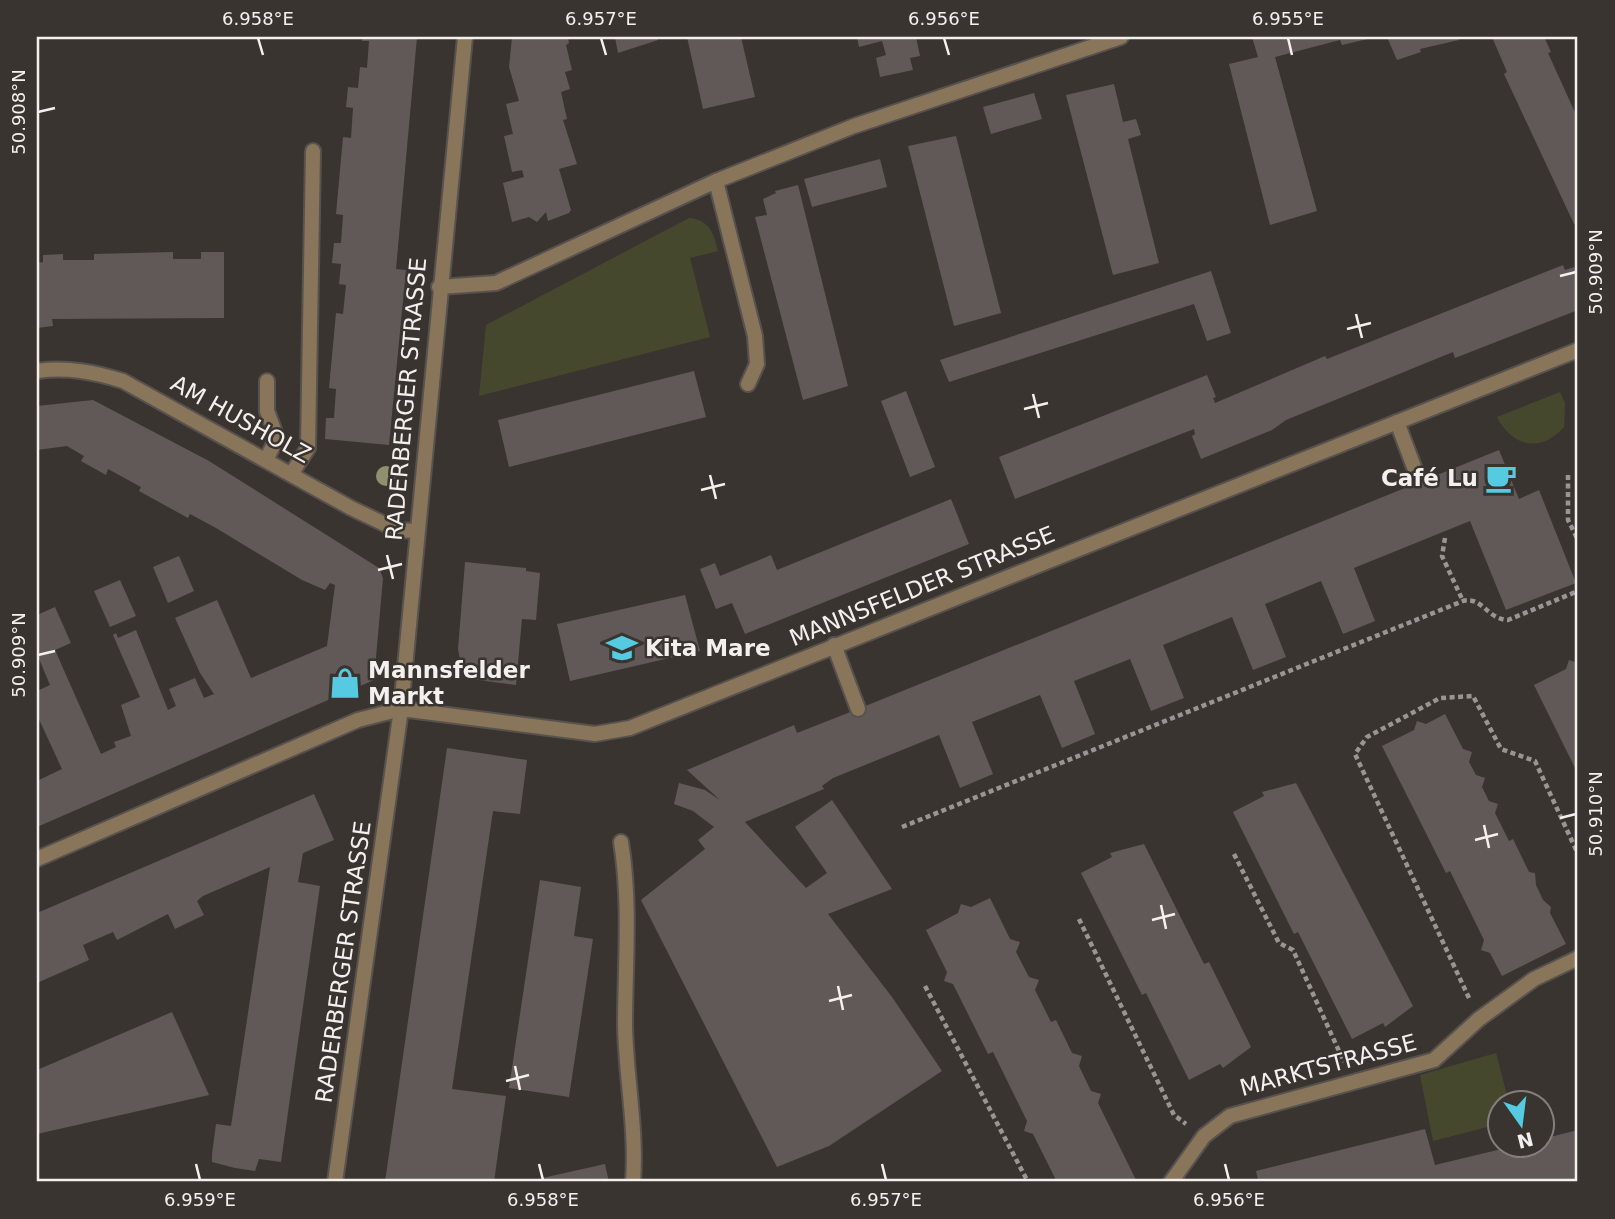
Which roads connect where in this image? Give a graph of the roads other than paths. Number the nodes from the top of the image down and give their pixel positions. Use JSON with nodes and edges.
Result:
{"nodes":[{"id":1,"x":465,"y":37,"type":"edge"},
{"id":2,"x":1121,"y":37,"type":"edge"},
{"id":3,"x":313,"y":151,"type":"dead end"},
{"id":4,"x":716,"y":181,"type":"junction"},
{"id":5,"x":439,"y":286,"type":"junction"},
{"id":6,"x":1578,"y":350,"type":"edge"},
{"id":7,"x":37,"y":371,"type":"edge"},
{"id":8,"x":267,"y":381,"type":"dead end"},
{"id":9,"x":748,"y":384,"type":"dead end"},
{"id":10,"x":1397,"y":422,"type":"junction"},
{"id":11,"x":267,"y":458,"type":"junction"},
{"id":12,"x":292,"y":473,"type":"junction"},
{"id":13,"x":1417,"y":475,"type":"dead end"},
{"id":14,"x":416,"y":531,"type":"junction"},
{"id":15,"x":834,"y":645,"type":"junction"},
{"id":16,"x":401,"y":709,"type":"junction"},
{"id":17,"x":858,"y":709,"type":"dead end"},
{"id":18,"x":621,"y":842,"type":"dead end"},
{"id":19,"x":37,"y":859,"type":"edge"},
{"id":20,"x":1578,"y":958,"type":"edge"},
{"id":21,"x":335,"y":1182,"type":"edge"},
{"id":22,"x":632,"y":1182,"type":"edge"},
{"id":23,"x":1171,"y":1182,"type":"edge"}],
"edges":[{"from":1,"to":5,"type":"street","name":"RADERBERGER STRASSE"},
{"from":2,"to":4,"type":"street"},
{"from":3,"to":12,"type":"street"},
{"from":4,"to":5,"type":"street"},
{"from":4,"to":9,"type":"street"},
{"from":5,"to":14,"type":"street","name":"RADERBERGER STRASSE"},
{"from":6,"to":10,"type":"street","name":"MANNSFELDER STRASSE"},
{"from":7,"to":11,"type":"street","name":"AM HUSHOLZ"},
{"from":8,"to":11,"type":"street"},
{"from":10,"to":13,"type":"street"},
{"from":10,"to":15,"type":"street","name":"MANNSFELDER STRASSE"},
{"from":11,"to":12,"type":"street","name":"AM HUSHOLZ"},
{"from":12,"to":14,"type":"street","name":"AM HUSHOLZ"},
{"from":14,"to":16,"type":"street","name":"RADERBERGER STRASSE"},
{"from":15,"to":16,"type":"street","name":"MANNSFELDER STRASSE"},
{"from":15,"to":17,"type":"street"},
{"from":16,"to":19,"type":"street","name":"MANNSFELDER STRASSE"},
{"from":16,"to":21,"type":"street","name":"RADERBERGER STRASSE"},
{"from":18,"to":22,"type":"street"},
{"from":20,"to":23,"type":"street","name":"MARKTSTRASSE"}]}
